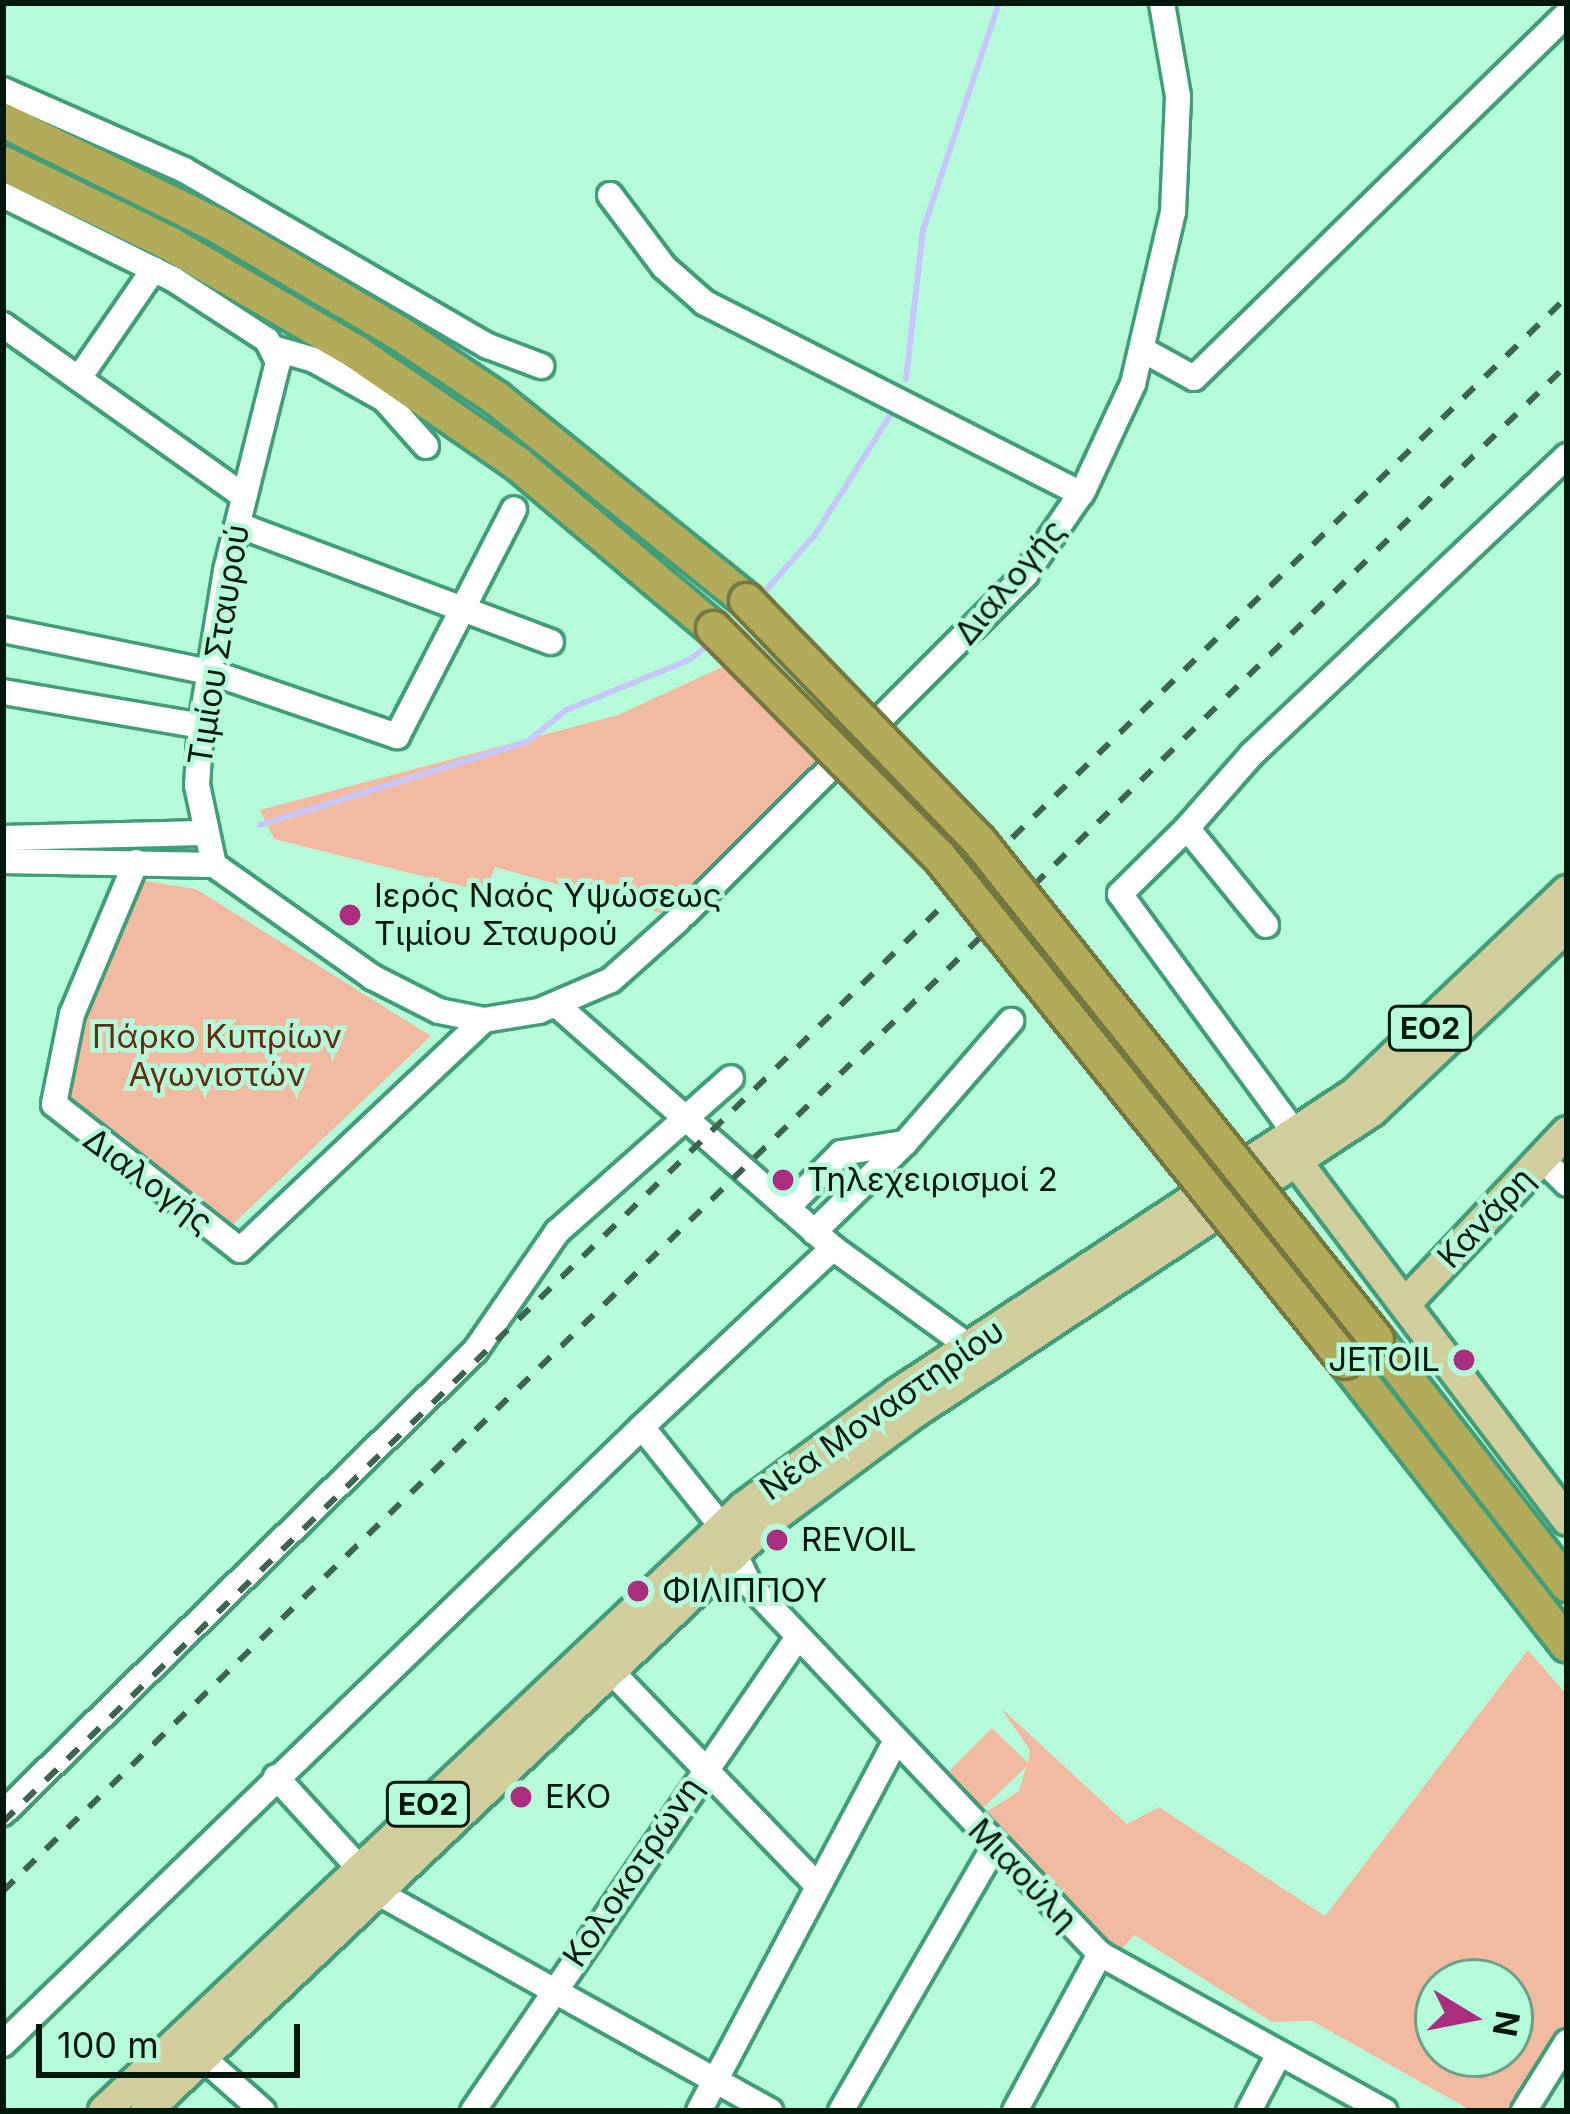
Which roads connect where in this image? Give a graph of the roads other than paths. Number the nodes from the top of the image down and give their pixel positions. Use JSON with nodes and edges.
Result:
{"nodes":[{"id":1,"x":1162,"y":3,"type":"edge"},
{"id":2,"x":1567,"y":14,"type":"edge"},
{"id":3,"x":3,"y":90,"type":"edge"},
{"id":4,"x":3,"y":120,"type":"edge"},
{"id":5,"x":3,"y":163,"type":"edge"},
{"id":6,"x":3,"y":194,"type":"edge"},
{"id":7,"x":610,"y":195,"type":"dead end"},
{"id":8,"x":154,"y":269,"type":"junction"},
{"id":9,"x":3,"y":325,"type":"edge"},
{"id":10,"x":274,"y":348,"type":"junction"},
{"id":11,"x":1143,"y":350,"type":"junction"},
{"id":12,"x":541,"y":366,"type":"dead end"},
{"id":13,"x":79,"y":378,"type":"junction"},
{"id":14,"x":426,"y":446,"type":"dead end"},
{"id":15,"x":1567,"y":456,"type":"edge"},
{"id":16,"x":1081,"y":494,"type":"junction"},
{"id":17,"x":244,"y":496,"type":"junction"},
{"id":18,"x":514,"y":509,"type":"dead end"},
{"id":19,"x":238,"y":525,"type":"junction"},
{"id":20,"x":460,"y":609,"type":"junction"},
{"id":21,"x":3,"y":630,"type":"edge"},
{"id":22,"x":551,"y":642,"type":"dead end"},
{"id":23,"x":210,"y":672,"type":"junction"},
{"id":24,"x":3,"y":692,"type":"edge"},
{"id":25,"x":201,"y":726,"type":"junction"},
{"id":26,"x":1187,"y":828,"type":"junction"},
{"id":27,"x":202,"y":833,"type":"junction"},
{"id":28,"x":3,"y":838,"type":"edge"},
{"id":29,"x":3,"y":861,"type":"edge"},
{"id":30,"x":136,"y":862,"type":"junction"},
{"id":31,"x":214,"y":866,"type":"junction"},
{"id":32,"x":1567,"y":891,"type":"edge"},
{"id":33,"x":1266,"y":925,"type":"dead end"},
{"id":34,"x":1567,"y":926,"type":"edge"},
{"id":35,"x":560,"y":1007,"type":"junction"},
{"id":36,"x":484,"y":1020,"type":"junction"},
{"id":37,"x":1011,"y":1021,"type":"dead end"},
{"id":38,"x":731,"y":1078,"type":"dead end"},
{"id":39,"x":682,"y":1116,"type":"junction"},
{"id":40,"x":1567,"y":1132,"type":"edge"},
{"id":41,"x":905,"y":1143,"type":"junction"},
{"id":42,"x":1298,"y":1150,"type":"junction"},
{"id":43,"x":1542,"y":1159,"type":"junction"},
{"id":44,"x":1567,"y":1184,"type":"edge"},
{"id":45,"x":787,"y":1208,"type":"junction"},
{"id":46,"x":823,"y":1240,"type":"junction"},
{"id":47,"x":1406,"y":1304,"type":"junction"},
{"id":48,"x":970,"y":1347,"type":"junction"},
{"id":49,"x":642,"y":1427,"type":"junction"},
{"id":50,"x":1567,"y":1520,"type":"edge"},
{"id":51,"x":728,"y":1539,"type":"junction"},
{"id":52,"x":1567,"y":1584,"type":"edge"},
{"id":53,"x":799,"y":1637,"type":"junction"},
{"id":54,"x":1567,"y":1645,"type":"edge"},
{"id":55,"x":610,"y":1670,"type":"junction"},
{"id":56,"x":896,"y":1741,"type":"junction"},
{"id":57,"x":703,"y":1769,"type":"junction"},
{"id":58,"x":276,"y":1777,"type":"junction"},
{"id":59,"x":3,"y":1813,"type":"edge"},
{"id":60,"x":994,"y":1847,"type":"junction"},
{"id":61,"x":369,"y":1880,"type":"junction"},
{"id":62,"x":817,"y":1885,"type":"junction"},
{"id":63,"x":1100,"y":1954,"type":"junction"},
{"id":64,"x":553,"y":1990,"type":"junction"},
{"id":65,"x":1567,"y":2042,"type":"edge"},
{"id":66,"x":3,"y":2044,"type":"edge"},
{"id":67,"x":1279,"y":2054,"type":"junction"},
{"id":68,"x":203,"y":2058,"type":"junction"},
{"id":69,"x":714,"y":2080,"type":"junction"},
{"id":70,"x":146,"y":2098,"type":"edge"},
{"id":71,"x":1532,"y":2108,"type":"edge"},
{"id":72,"x":104,"y":2111,"type":"edge"},
{"id":73,"x":263,"y":2111,"type":"edge"},
{"id":74,"x":473,"y":2111,"type":"edge"},
{"id":75,"x":699,"y":2111,"type":"edge"},
{"id":76,"x":770,"y":2111,"type":"edge"},
{"id":77,"x":841,"y":2111,"type":"edge"},
{"id":78,"x":1015,"y":2111,"type":"edge"},
{"id":79,"x":1250,"y":2111,"type":"edge"},
{"id":80,"x":1384,"y":2111,"type":"edge"}],
"edges":[{"from":1,"to":11,"type":"street","name":"Διαλογής"},
{"from":2,"to":11,"type":"street"},
{"from":3,"to":12,"type":"street"},
{"from":4,"to":52,"type":"highway","bridge":true},
{"from":5,"to":54,"type":"highway","bridge":true},
{"from":6,"to":8,"type":"street"},
{"from":7,"to":16,"type":"street"},
{"from":8,"to":10,"type":"street"},
{"from":8,"to":13,"type":"street"},
{"from":9,"to":13,"type":"street"},
{"from":10,"to":14,"type":"street"},
{"from":10,"to":17,"type":"street","name":"Τιμίου Σταυρού"},
{"from":11,"to":16,"type":"street","name":"Διαλογής"},
{"from":13,"to":17,"type":"street"},
{"from":15,"to":26,"type":"street"},
{"from":16,"to":35,"type":"street","name":"Διαλογής"},
{"from":17,"to":19,"type":"street","name":"Τιμίου Σταυρού"},
{"from":18,"to":20,"type":"street"},
{"from":19,"to":20,"type":"street"},
{"from":19,"to":23,"type":"street","name":"Τιμίου Σταυρού"},
{"from":20,"to":22,"type":"street"},
{"from":20,"to":23,"type":"street"},
{"from":21,"to":23,"type":"street"},
{"from":23,"to":25,"type":"street","name":"Τιμίου Σταυρού"},
{"from":24,"to":25,"type":"street"},
{"from":25,"to":27,"type":"street","name":"Τιμίου Σταυρού"},
{"from":26,"to":33,"type":"street"},
{"from":26,"to":42,"type":"street"},
{"from":27,"to":28,"type":"street"},
{"from":27,"to":31,"type":"street","name":"Τιμίου Σταυρού"},
{"from":29,"to":30,"type":"street"},
{"from":30,"to":31,"type":"street"},
{"from":30,"to":36,"type":"street","name":"Διαλογής"},
{"from":31,"to":36,"type":"street"},
{"from":32,"to":42,"type":"main road","name":"Νέα Μοναστηρίου","number":"ΕΟ2"},
{"from":34,"to":42,"type":"main road","name":"Νέα Μοναστηρίου","number":"ΕΟ2"},
{"from":35,"to":36,"type":"street"},
{"from":35,"to":39,"type":"street"},
{"from":37,"to":41,"type":"street"},
{"from":38,"to":39,"type":"street"},
{"from":39,"to":45,"type":"street"},
{"from":39,"to":59,"type":"street"},
{"from":40,"to":43,"type":"main road","name":"Κανάρη"},
{"from":41,"to":45,"type":"street"},
{"from":41,"to":46,"type":"street"},
{"from":42,"to":47,"type":"main road"},
{"from":42,"to":48,"type":"main road","name":"Νέα Μοναστηρίου","number":"ΕΟ2"},
{"from":42,"to":51,"type":"main road","name":"Νέα Μοναστηρίου","number":"ΕΟ2"},
{"from":43,"to":44,"type":"street"},
{"from":43,"to":47,"type":"main road","name":"Κανάρη"},
{"from":45,"to":46,"type":"street"},
{"from":46,"to":48,"type":"street"},
{"from":46,"to":49,"type":"street"},
{"from":47,"to":50,"type":"main road"},
{"from":48,"to":51,"type":"main road","name":"Νέα Μοναστηρίου","number":"ΕΟ2"},
{"from":49,"to":51,"type":"street","name":"Μιαούλη"},
{"from":49,"to":58,"type":"street"},
{"from":51,"to":53,"type":"street","name":"Μιαούλη"},
{"from":51,"to":55,"type":"main road","name":"Νέα Μοναστηρίου","number":"ΕΟ2"},
{"from":51,"to":61,"type":"main road","name":"Νέα Μοναστηρίου","number":"ΕΟ2"},
{"from":53,"to":56,"type":"street","name":"Μιαούλη"},
{"from":53,"to":57,"type":"street","name":"Κολοκοτρώνη"},
{"from":55,"to":57,"type":"street"},
{"from":55,"to":61,"type":"main road","name":"Νέα Μοναστηρίου","number":"ΕΟ2"},
{"from":56,"to":60,"type":"street","name":"Μιαούλη"},
{"from":56,"to":62,"type":"street"},
{"from":57,"to":62,"type":"street"},
{"from":57,"to":64,"type":"street","name":"Κολοκοτρώνη"},
{"from":58,"to":61,"type":"street"},
{"from":58,"to":66,"type":"street"},
{"from":60,"to":63,"type":"street","name":"Μιαούλη"},
{"from":60,"to":77,"type":"street"},
{"from":61,"to":64,"type":"street"},
{"from":61,"to":68,"type":"main road","name":"Νέα Μοναστηρίου","number":"ΕΟ2"},
{"from":61,"to":70,"type":"main road","name":"Νέα Μοναστηρίου","number":"ΕΟ2"},
{"from":62,"to":69,"type":"street"},
{"from":63,"to":67,"type":"street","name":"Μιαούλη"},
{"from":63,"to":78,"type":"street"},
{"from":64,"to":69,"type":"street"},
{"from":64,"to":74,"type":"street","name":"Κολοκοτρώνη"},
{"from":65,"to":71,"type":"street"},
{"from":67,"to":79,"type":"street"},
{"from":67,"to":80,"type":"street","name":"Μιαούλη"},
{"from":68,"to":70,"type":"main road","name":"Νέα Μοναστηρίου","number":"ΕΟ2"},
{"from":68,"to":73,"type":"street"},
{"from":69,"to":75,"type":"street"},
{"from":69,"to":76,"type":"street"},
{"from":70,"to":72,"type":"main road","number":"ΕΟ2"}]}
